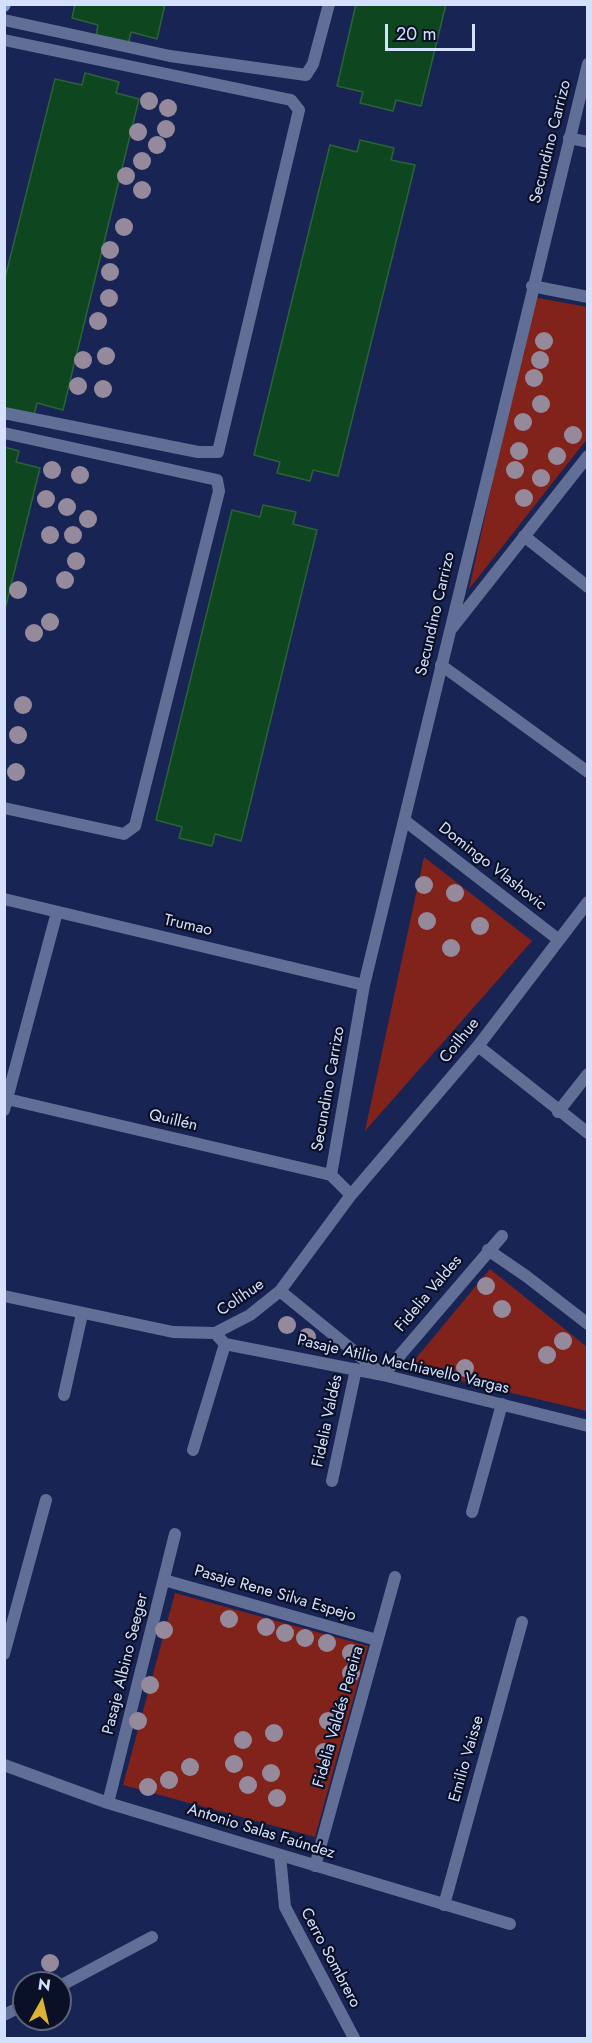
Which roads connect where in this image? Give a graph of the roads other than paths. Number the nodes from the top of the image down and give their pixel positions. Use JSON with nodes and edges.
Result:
{"nodes":[{"id":1,"x":328,"y":4,"type":"edge"},
{"id":2,"x":4,"y":21,"type":"edge"},
{"id":3,"x":4,"y":40,"type":"edge"},
{"id":4,"x":588,"y":64,"type":"edge"},
{"id":5,"x":569,"y":138,"type":"junction"},
{"id":6,"x":588,"y":142,"type":"edge"},
{"id":7,"x":532,"y":286,"type":"junction"},
{"id":8,"x":588,"y":297,"type":"edge"},
{"id":9,"x":4,"y":413,"type":"edge"},
{"id":10,"x":4,"y":433,"type":"edge"},
{"id":11,"x":588,"y":456,"type":"edge"},
{"id":12,"x":524,"y":536,"type":"junction"},
{"id":13,"x":588,"y":586,"type":"edge"},
{"id":14,"x":449,"y":631,"type":"junction"},
{"id":15,"x":441,"y":665,"type":"junction"},
{"id":16,"x":588,"y":772,"type":"edge"},
{"id":17,"x":4,"y":808,"type":"edge"},
{"id":18,"x":404,"y":820,"type":"junction"},
{"id":19,"x":4,"y":899,"type":"edge"},
{"id":20,"x":588,"y":902,"type":"edge"},
{"id":21,"x":57,"y":912,"type":"junction"},
{"id":22,"x":559,"y":940,"type":"junction"},
{"id":23,"x":364,"y":985,"type":"junction"},
{"id":24,"x":477,"y":1046,"type":"junction"},
{"id":25,"x":588,"y":1074,"type":"edge"},
{"id":26,"x":6,"y":1105,"type":"edge"},
{"id":27,"x":558,"y":1112,"type":"junction"},
{"id":28,"x":588,"y":1133,"type":"edge"},
{"id":29,"x":331,"y":1175,"type":"junction"},
{"id":30,"x":351,"y":1195,"type":"junction"},
{"id":31,"x":502,"y":1236,"type":"dead end"},
{"id":32,"x":488,"y":1250,"type":"junction"},
{"id":33,"x":280,"y":1291,"type":"junction"},
{"id":34,"x":4,"y":1296,"type":"edge"},
{"id":35,"x":82,"y":1314,"type":"junction"},
{"id":36,"x":588,"y":1324,"type":"edge"},
{"id":37,"x":215,"y":1333,"type":"junction"},
{"id":38,"x":225,"y":1344,"type":"junction"},
{"id":39,"x":356,"y":1369,"type":"junction"},
{"id":40,"x":383,"y":1375,"type":"junction"},
{"id":41,"x":64,"y":1395,"type":"dead end"},
{"id":42,"x":502,"y":1404,"type":"junction"},
{"id":43,"x":588,"y":1426,"type":"edge"},
{"id":44,"x":193,"y":1450,"type":"dead end"},
{"id":45,"x":332,"y":1480,"type":"dead end"},
{"id":46,"x":46,"y":1500,"type":"dead end"},
{"id":47,"x":472,"y":1512,"type":"dead end"},
{"id":48,"x":175,"y":1534,"type":"dead end"},
{"id":49,"x":395,"y":1577,"type":"dead end"},
{"id":50,"x":164,"y":1580,"type":"junction"},
{"id":51,"x":522,"y":1623,"type":"dead end"},
{"id":52,"x":377,"y":1640,"type":"junction"},
{"id":53,"x":4,"y":1654,"type":"edge"},
{"id":54,"x":4,"y":1765,"type":"edge"},
{"id":55,"x":108,"y":1803,"type":"junction"},
{"id":56,"x":280,"y":1856,"type":"junction"},
{"id":57,"x":315,"y":1866,"type":"junction"},
{"id":58,"x":444,"y":1905,"type":"junction"},
{"id":59,"x":510,"y":1924,"type":"dead end"},
{"id":60,"x":152,"y":1938,"type":"dead end"},
{"id":61,"x":72,"y":1980,"type":"edge"},
{"id":62,"x":354,"y":2038,"type":"edge"}],
"edges":[{"from":1,"to":2,"type":"street"},
{"from":3,"to":9,"type":"street"},
{"from":4,"to":5,"type":"street","name":"Secundino Carrizo"},
{"from":5,"to":6,"type":"street"},
{"from":5,"to":7,"type":"street","name":"Secundino Carrizo"},
{"from":7,"to":8,"type":"street"},
{"from":7,"to":14,"type":"street","name":"Secundino Carrizo"},
{"from":10,"to":17,"type":"street"},
{"from":11,"to":12,"type":"street"},
{"from":12,"to":13,"type":"street"},
{"from":12,"to":14,"type":"street"},
{"from":14,"to":15,"type":"street","name":"Secundino Carrizo"},
{"from":15,"to":16,"type":"street"},
{"from":15,"to":18,"type":"street","name":"Secundino Carrizo"},
{"from":18,"to":22,"type":"street","name":"Domingo Vlashovic"},
{"from":18,"to":23,"type":"street","name":"Secundino Carrizo"},
{"from":19,"to":21,"type":"street","name":"Trumao"},
{"from":20,"to":22,"type":"street","name":"Coilhue"},
{"from":21,"to":23,"type":"street","name":"Trumao"},
{"from":21,"to":26,"type":"street"},
{"from":22,"to":24,"type":"street","name":"Coilhue"},
{"from":23,"to":29,"type":"street","name":"Secundino Carrizo"},
{"from":24,"to":27,"type":"street"},
{"from":24,"to":30,"type":"street","name":"Coilhue"},
{"from":25,"to":27,"type":"street"},
{"from":26,"to":29,"type":"street","name":"Quillén"},
{"from":27,"to":28,"type":"street"},
{"from":29,"to":30,"type":"street"},
{"from":30,"to":33,"type":"street","name":"Colihue"},
{"from":31,"to":32,"type":"street","name":"Fidelia Valdes"},
{"from":32,"to":36,"type":"street"},
{"from":32,"to":40,"type":"street","name":"Fidelia Valdes"},
{"from":33,"to":37,"type":"street","name":"Colihue"},
{"from":33,"to":40,"type":"street"},
{"from":34,"to":35,"type":"street","name":"Colihue"},
{"from":35,"to":37,"type":"street","name":"Colihue"},
{"from":35,"to":41,"type":"street"},
{"from":37,"to":38,"type":"street"},
{"from":38,"to":39,"type":"street","name":"Pasaje Atilio Machiavello Vargas"},
{"from":38,"to":44,"type":"street"},
{"from":39,"to":40,"type":"street","name":"Pasaje Atilio Machiavello Vargas"},
{"from":39,"to":45,"type":"street","name":"Fidelia Valdés"},
{"from":40,"to":42,"type":"street","name":"Pasaje Atilio Machiavello Vargas"},
{"from":42,"to":43,"type":"street","name":"Pasaje Atilio Machiavello Vargas"},
{"from":42,"to":47,"type":"street"},
{"from":46,"to":53,"type":"street"},
{"from":48,"to":50,"type":"street","name":"Pasaje Albino Seeger"},
{"from":49,"to":52,"type":"street","name":"Fidelia Valdés Pereira"},
{"from":50,"to":52,"type":"street","name":"Pasaje Rene Silva Espejo"},
{"from":50,"to":55,"type":"street","name":"Pasaje Albino Seeger"},
{"from":51,"to":58,"type":"street","name":"Emilio Vaisse"},
{"from":52,"to":57,"type":"street","name":"Fidelia Valdés Pereira"},
{"from":54,"to":55,"type":"street","name":"Antonio Salas Faúndez"},
{"from":55,"to":56,"type":"street","name":"Antonio Salas Faúndez"},
{"from":56,"to":57,"type":"street","name":"Antonio Salas Faúndez"},
{"from":56,"to":62,"type":"street","name":"Cerro Sombrero"},
{"from":57,"to":58,"type":"street","name":"Antonio Salas Faúndez"},
{"from":58,"to":59,"type":"street","name":"Antonio Salas Faúndez"},
{"from":60,"to":61,"type":"street"}]}
